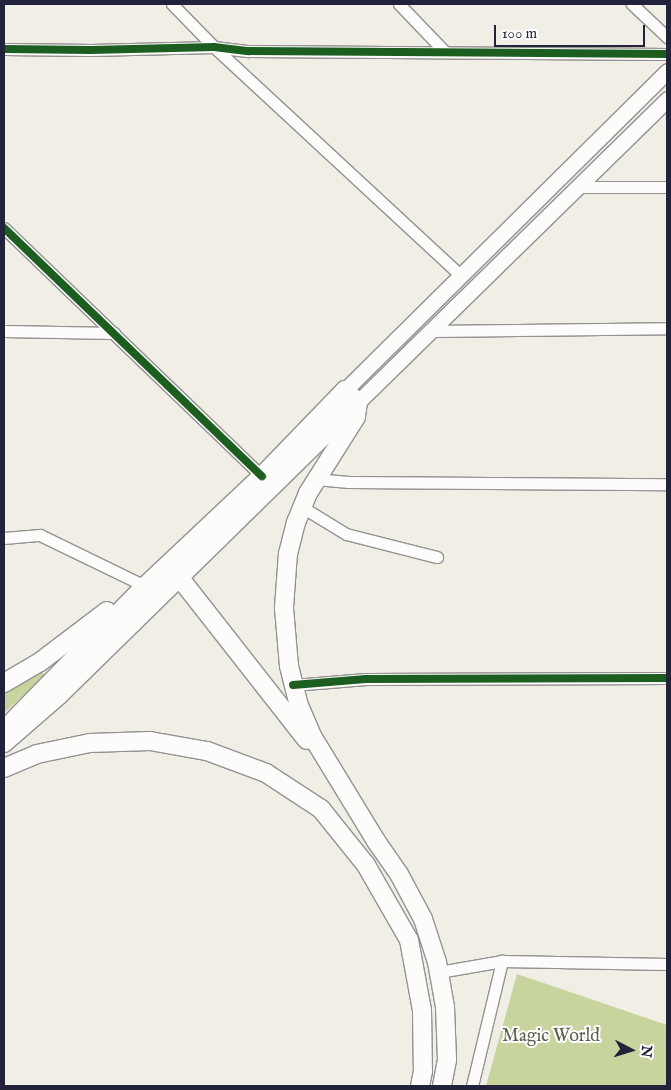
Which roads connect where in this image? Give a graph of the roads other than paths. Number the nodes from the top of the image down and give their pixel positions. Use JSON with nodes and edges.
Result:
{"nodes":[{"id":1,"x":172,"y":4,"type":"edge"},
{"id":2,"x":399,"y":4,"type":"edge"},
{"id":3,"x":632,"y":4,"type":"edge"},
{"id":4,"x":667,"y":37,"type":"edge"},
{"id":5,"x":214,"y":47,"type":"junction"},
{"id":6,"x":4,"y":49,"type":"edge"},
{"id":7,"x":444,"y":51,"type":"junction"},
{"id":8,"x":667,"y":54,"type":"edge"},
{"id":9,"x":667,"y":71,"type":"edge"},
{"id":10,"x":667,"y":99,"type":"edge"},
{"id":11,"x":578,"y":187,"type":"junction"},
{"id":12,"x":667,"y":187,"type":"edge"},
{"id":13,"x":4,"y":228,"type":"edge"},
{"id":14,"x":461,"y":276,"type":"junction"},
{"id":15,"x":667,"y":328,"type":"edge"},
{"id":16,"x":4,"y":331,"type":"edge"},
{"id":17,"x":432,"y":331,"type":"junction"},
{"id":18,"x":114,"y":333,"type":"junction"},
{"id":19,"x":345,"y":390,"type":"junction"},
{"id":20,"x":358,"y":402,"type":"junction"},
{"id":21,"x":262,"y":476,"type":"junction"},
{"id":22,"x":315,"y":480,"type":"junction"},
{"id":23,"x":667,"y":484,"type":"edge"},
{"id":24,"x":302,"y":507,"type":"junction"},
{"id":25,"x":4,"y":538,"type":"edge"},
{"id":26,"x":437,"y":557,"type":"dead end"},
{"id":27,"x":180,"y":577,"type":"junction"},
{"id":28,"x":148,"y":583,"type":"junction"},
{"id":29,"x":667,"y":678,"type":"edge"},
{"id":30,"x":4,"y":683,"type":"edge"},
{"id":31,"x":293,"y":686,"type":"junction"},
{"id":32,"x":4,"y":730,"type":"edge"},
{"id":33,"x":4,"y":743,"type":"edge"},
{"id":34,"x":4,"y":768,"type":"edge"},
{"id":35,"x":337,"y":777,"type":"junction"},
{"id":36,"x":502,"y":961,"type":"junction"},
{"id":37,"x":667,"y":964,"type":"edge"},
{"id":38,"x":438,"y":972,"type":"junction"},
{"id":39,"x":420,"y":1086,"type":"edge"},
{"id":40,"x":442,"y":1086,"type":"edge"},
{"id":41,"x":472,"y":1086,"type":"edge"}],
"edges":[{"from":1,"to":5,"type":"street"},
{"from":2,"to":7,"type":"street"},
{"from":3,"to":4,"type":"street"},
{"from":5,"to":6,"type":"street"},
{"from":5,"to":7,"type":"street"},
{"from":5,"to":14,"type":"street"},
{"from":7,"to":8,"type":"street"},
{"from":9,"to":14,"type":"main road"},
{"from":10,"to":11,"type":"main road"},
{"from":11,"to":12,"type":"street"},
{"from":11,"to":17,"type":"main road"},
{"from":13,"to":18,"type":"street"},
{"from":14,"to":19,"type":"main road"},
{"from":15,"to":17,"type":"street"},
{"from":16,"to":18,"type":"street"},
{"from":17,"to":20,"type":"main road"},
{"from":18,"to":21,"type":"street"},
{"from":19,"to":20,"type":"highway"},
{"from":19,"to":21,"type":"highway"},
{"from":20,"to":22,"type":"highway"},
{"from":20,"to":27,"type":"highway"},
{"from":21,"to":28,"type":"highway"},
{"from":22,"to":23,"type":"street"},
{"from":22,"to":24,"type":"highway"},
{"from":24,"to":26,"type":"street"},
{"from":24,"to":31,"type":"highway"},
{"from":25,"to":28,"type":"street"},
{"from":27,"to":28,"type":"highway"},
{"from":27,"to":33,"type":"highway"},
{"from":27,"to":35,"type":"highway"},
{"from":28,"to":30,"type":"highway"},
{"from":28,"to":32,"type":"highway"},
{"from":29,"to":31,"type":"street"},
{"from":31,"to":35,"type":"highway"},
{"from":34,"to":39,"type":"highway"},
{"from":35,"to":38,"type":"highway"},
{"from":36,"to":37,"type":"street"},
{"from":36,"to":38,"type":"street"},
{"from":36,"to":41,"type":"street"},
{"from":38,"to":40,"type":"highway"}]}
